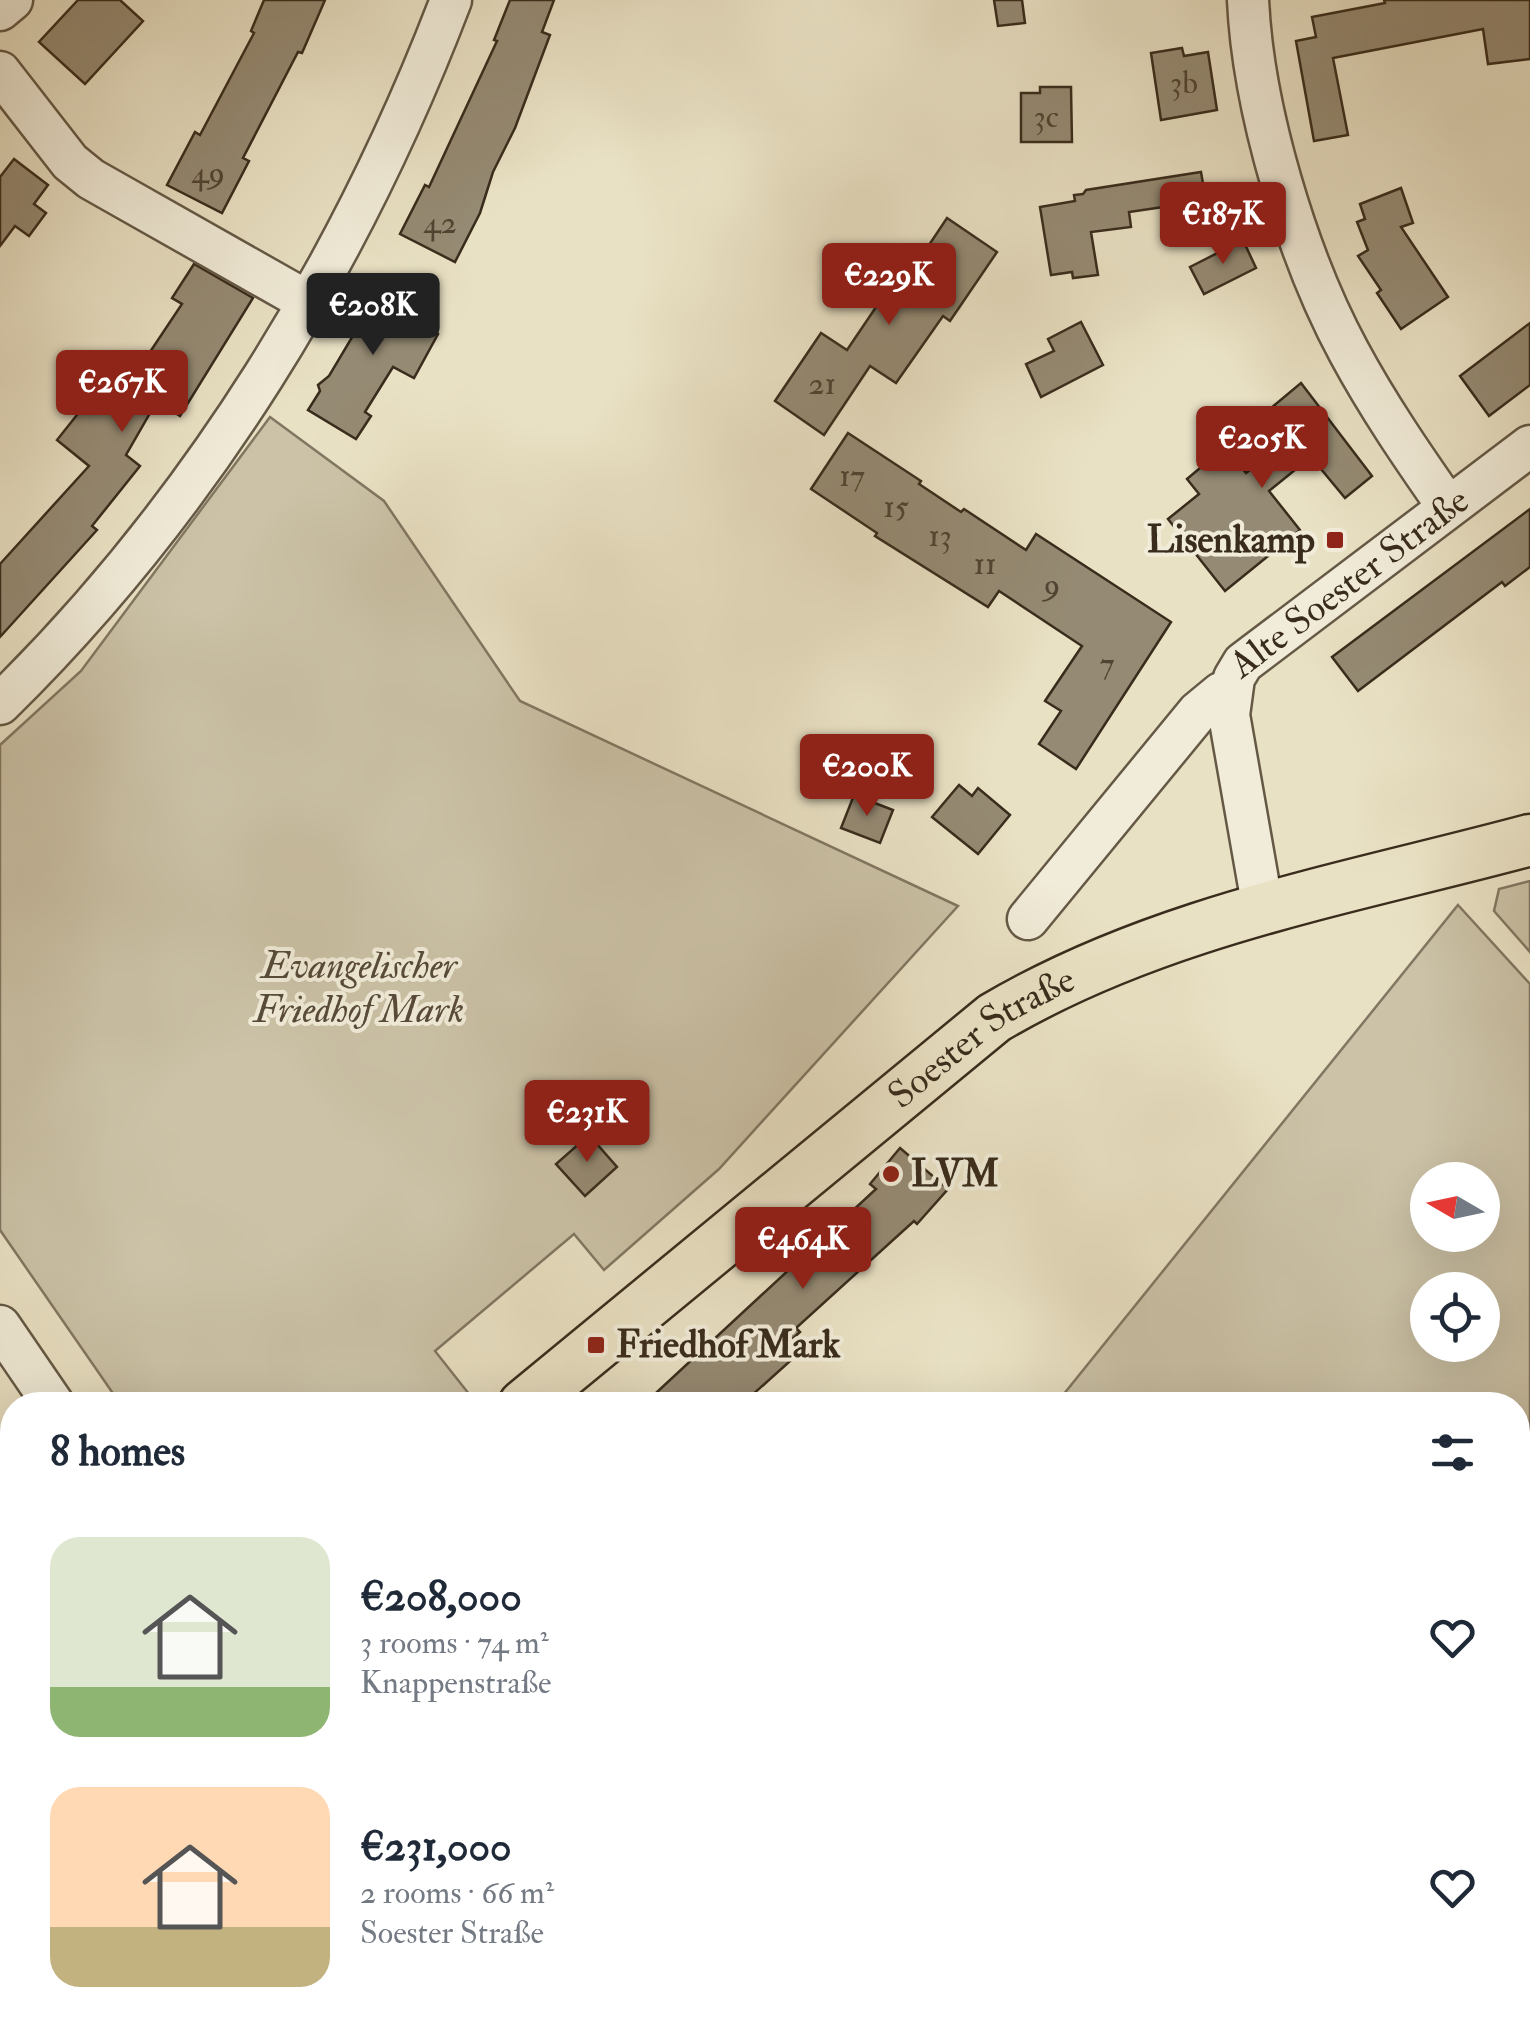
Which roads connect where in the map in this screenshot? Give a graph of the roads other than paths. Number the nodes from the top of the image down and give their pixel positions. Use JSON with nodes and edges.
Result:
{"nodes":[{"id":1,"x":12,"y":0,"type":"edge"},
{"id":2,"x":452,"y":0,"type":"edge"},
{"id":3,"x":1248,"y":0,"type":"edge"},
{"id":4,"x":0,"y":10,"type":"edge"},
{"id":5,"x":0,"y":72,"type":"edge"},
{"id":6,"x":310,"y":303,"type":"junction"},
{"id":7,"x":1530,"y":446,"type":"edge"},
{"id":8,"x":1448,"y":507,"type":"junction"},
{"id":9,"x":1230,"y":694,"type":"junction"},
{"id":10,"x":0,"y":704,"type":"edge"},
{"id":11,"x":1530,"y":840,"type":"edge"},
{"id":12,"x":1263,"y":909,"type":"junction"},
{"id":13,"x":1028,"y":919,"type":"dead end"},
{"id":14,"x":0,"y":1326,"type":"edge"},
{"id":15,"x":45,"y":1392,"type":"edge"},
{"id":16,"x":540,"y":1392,"type":"edge"}],
"edges":[{"from":1,"to":4,"type":"street"},
{"from":2,"to":6,"type":"street"},
{"from":3,"to":8,"type":"street"},
{"from":5,"to":6,"type":"street"},
{"from":6,"to":10,"type":"street"},
{"from":7,"to":8,"type":"street","name":"Alte Soester Straße"},
{"from":8,"to":9,"type":"street","name":"Alte Soester Straße"},
{"from":9,"to":12,"type":"street","name":"Alte Soester Straße"},
{"from":9,"to":13,"type":"street","name":"Alte Soester Straße"},
{"from":11,"to":12,"type":"main road","name":"Soester Straße"},
{"from":12,"to":16,"type":"main road","name":"Soester Straße"},
{"from":14,"to":15,"type":"street"}]}
